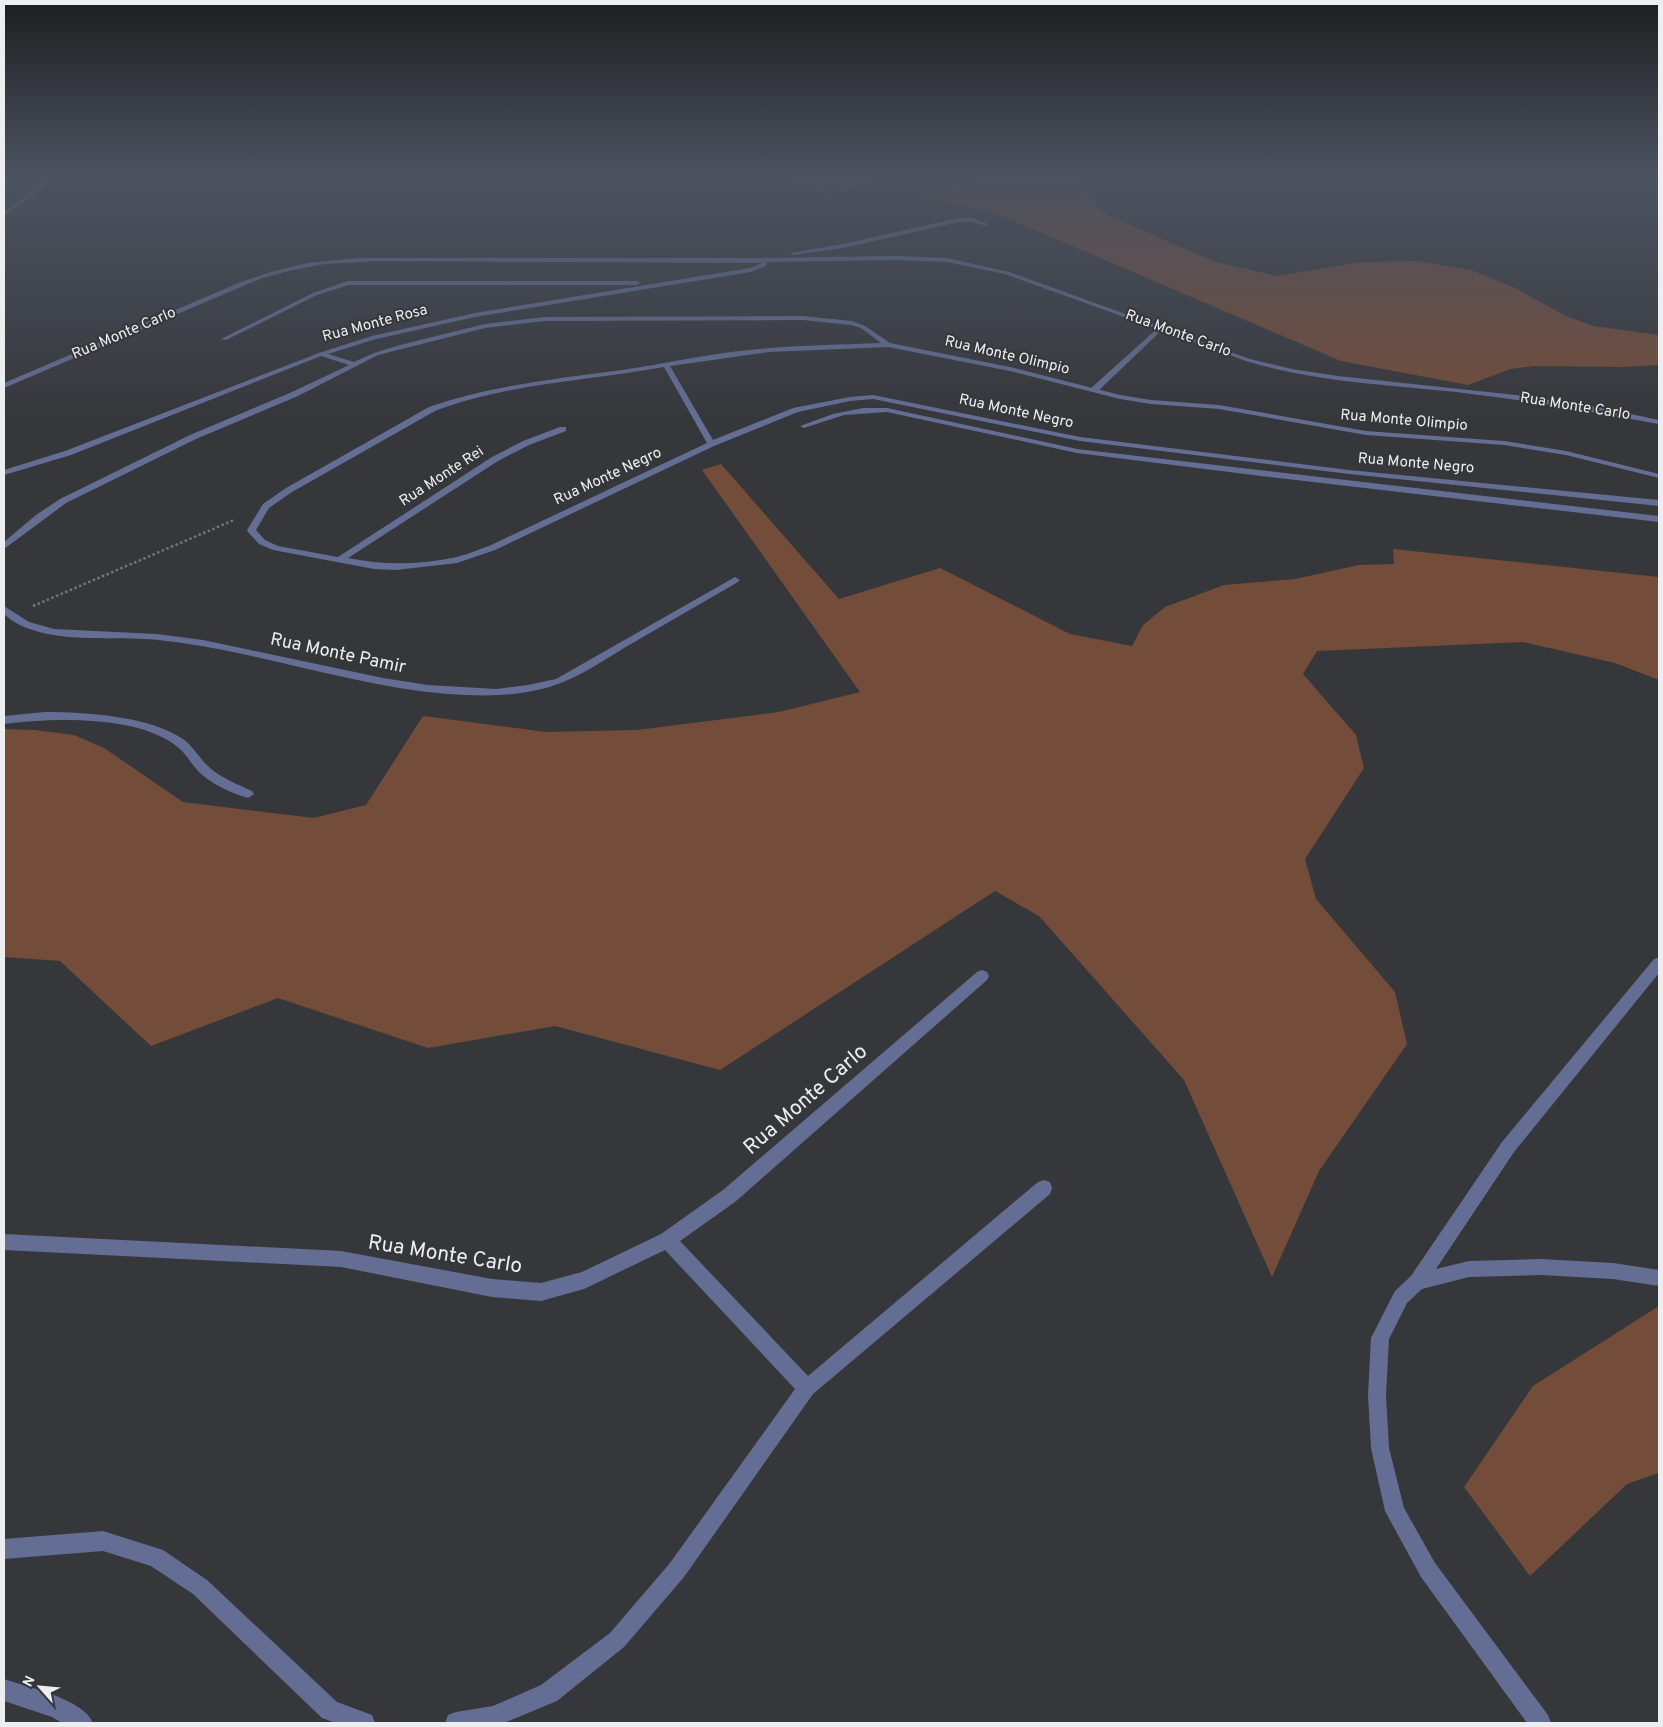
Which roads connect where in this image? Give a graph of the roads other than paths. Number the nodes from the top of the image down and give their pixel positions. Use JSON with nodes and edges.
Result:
{"nodes":[{"id":1,"x":367,"y":259,"type":"edge"},
{"id":2,"x":491,"y":259,"type":"edge"},
{"id":3,"x":858,"y":259,"type":"edge"},
{"id":4,"x":906,"y":259,"type":"edge"},
{"id":5,"x":763,"y":260,"type":"junction"},
{"id":6,"x":662,"y":284,"type":"junction"},
{"id":7,"x":1161,"y":328,"type":"junction"},
{"id":8,"x":224,"y":339,"type":"dead end"},
{"id":9,"x":888,"y":345,"type":"junction"},
{"id":10,"x":321,"y":354,"type":"junction"},
{"id":11,"x":354,"y":364,"type":"junction"},
{"id":12,"x":666,"y":365,"type":"junction"},
{"id":13,"x":4,"y":386,"type":"edge"},
{"id":14,"x":1094,"y":390,"type":"junction"},
{"id":15,"x":1659,"y":422,"type":"edge"},
{"id":16,"x":804,"y":426,"type":"dead end"},
{"id":17,"x":563,"y":429,"type":"dead end"},
{"id":18,"x":711,"y":444,"type":"junction"},
{"id":19,"x":4,"y":472,"type":"edge"},
{"id":20,"x":1659,"y":476,"type":"edge"},
{"id":21,"x":1659,"y":503,"type":"edge"},
{"id":22,"x":1659,"y":519,"type":"edge"},
{"id":23,"x":4,"y":546,"type":"edge"},
{"id":24,"x":341,"y":559,"type":"junction"},
{"id":25,"x":735,"y":580,"type":"dead end"},
{"id":26,"x":7,"y":613,"type":"edge"},
{"id":27,"x":4,"y":720,"type":"edge"},
{"id":28,"x":248,"y":794,"type":"dead end"},
{"id":29,"x":1659,"y":963,"type":"edge"},
{"id":30,"x":982,"y":976,"type":"dead end"},
{"id":31,"x":1044,"y":1188,"type":"dead end"},
{"id":32,"x":667,"y":1240,"type":"junction"},
{"id":33,"x":4,"y":1242,"type":"edge"},
{"id":34,"x":1659,"y":1278,"type":"edge"},
{"id":35,"x":1417,"y":1282,"type":"junction"},
{"id":36,"x":807,"y":1388,"type":"junction"},
{"id":37,"x":4,"y":1549,"type":"edge"},
{"id":38,"x":4,"y":1690,"type":"edge"},
{"id":39,"x":82,"y":1723,"type":"edge"},
{"id":40,"x":364,"y":1723,"type":"edge"},
{"id":41,"x":456,"y":1723,"type":"edge"},
{"id":42,"x":1540,"y":1723,"type":"edge"}],
"edges":[{"from":1,"to":13,"type":"street","name":"Rua Monte Carlo"},
{"from":2,"to":5,"type":"street","name":"Rua Monte Carlo"},
{"from":3,"to":5,"type":"street","name":"Rua Monte Carlo"},
{"from":4,"to":7,"type":"street","name":"Rua Monte Carlo"},
{"from":5,"to":6,"type":"street","name":"Rua Monte Rosa"},
{"from":6,"to":8,"type":"street"},
{"from":6,"to":10,"type":"street","name":"Rua Monte Rosa"},
{"from":7,"to":14,"type":"street"},
{"from":7,"to":15,"type":"street","name":"Rua Monte Carlo"},
{"from":9,"to":11,"type":"street","name":"Rua Monte Olimpio"},
{"from":9,"to":12,"type":"street","name":"Rua Monte Negro"},
{"from":9,"to":14,"type":"street","name":"Rua Monte Olimpio"},
{"from":10,"to":11,"type":"street"},
{"from":10,"to":19,"type":"street","name":"Rua Monte Rosa"},
{"from":11,"to":23,"type":"street"},
{"from":12,"to":18,"type":"street"},
{"from":12,"to":24,"type":"street","name":"Rua Monte Negro"},
{"from":14,"to":20,"type":"street","name":"Rua Monte Olimpio"},
{"from":16,"to":22,"type":"street"},
{"from":17,"to":24,"type":"street","name":"Rua Monte Rei"},
{"from":18,"to":21,"type":"street","name":"Rua Monte Negro"},
{"from":18,"to":24,"type":"street","name":"Rua Monte Negro"},
{"from":25,"to":26,"type":"street","name":"Rua Monte Pamir"},
{"from":27,"to":28,"type":"street"},
{"from":29,"to":35,"type":"street"},
{"from":30,"to":32,"type":"street","name":"Rua Monte Carlo"},
{"from":31,"to":36,"type":"street"},
{"from":32,"to":33,"type":"street","name":"Rua Monte Carlo"},
{"from":32,"to":36,"type":"street"},
{"from":34,"to":35,"type":"street"},
{"from":35,"to":42,"type":"street"},
{"from":36,"to":41,"type":"street"},
{"from":37,"to":40,"type":"street"},
{"from":38,"to":39,"type":"street"}]}
